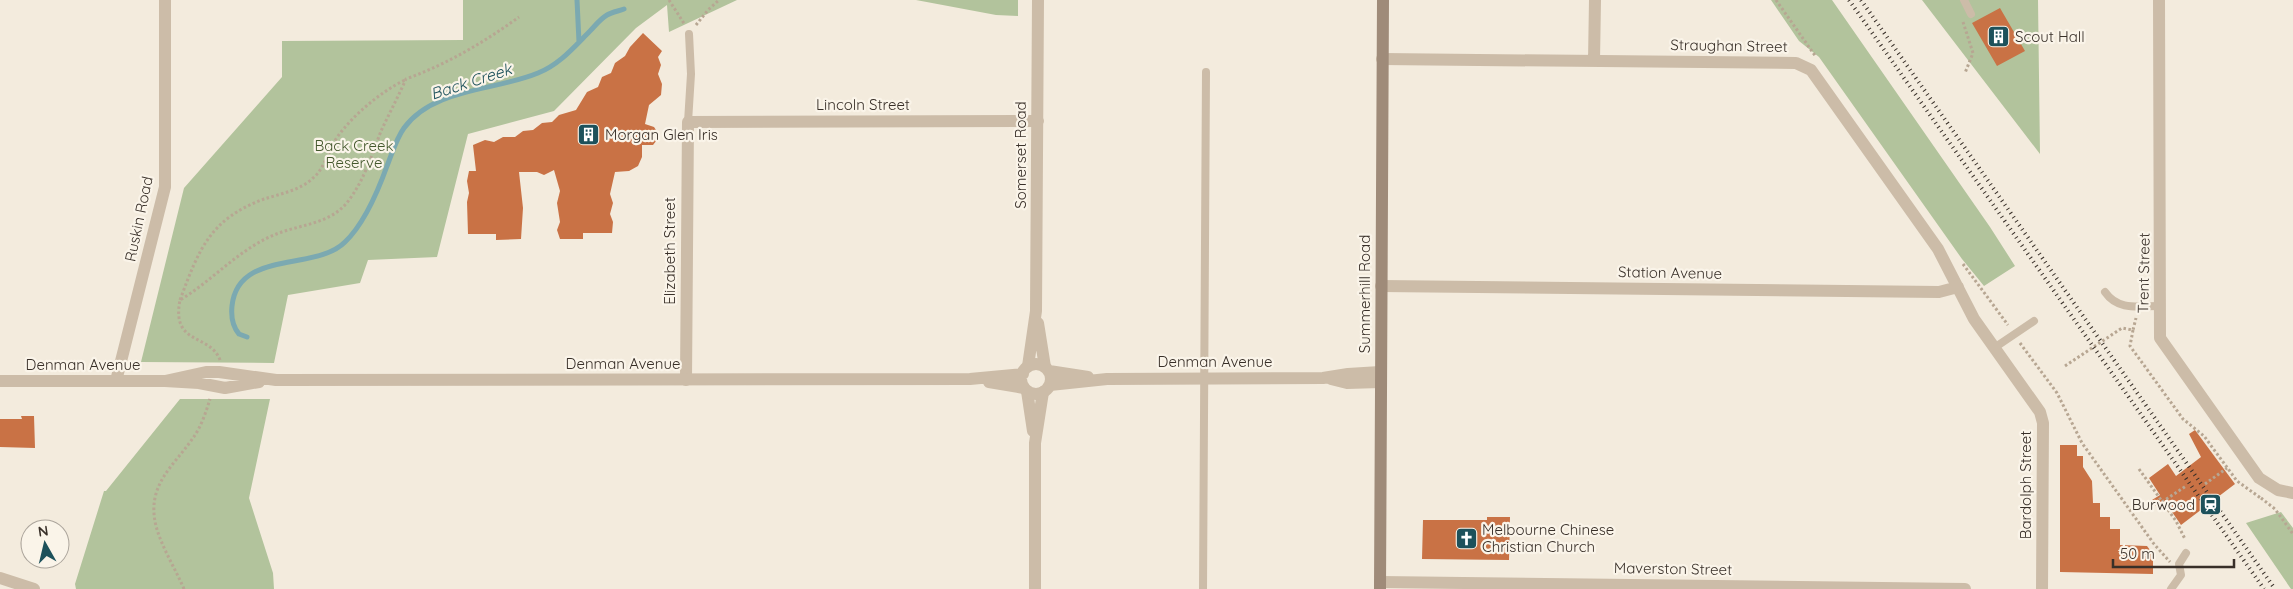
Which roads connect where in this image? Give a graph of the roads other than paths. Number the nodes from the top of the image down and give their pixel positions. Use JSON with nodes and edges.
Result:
{"nodes":[{"id":1,"x":165,"y":0,"type":"edge"},
{"id":2,"x":1038,"y":0,"type":"edge"},
{"id":3,"x":1383,"y":0,"type":"edge"},
{"id":4,"x":1595,"y":0,"type":"edge"},
{"id":5,"x":1964,"y":0,"type":"edge"},
{"id":6,"x":2160,"y":0,"type":"edge"},
{"id":7,"x":1971,"y":14,"type":"dead end"},
{"id":8,"x":689,"y":34,"type":"road end"},
{"id":9,"x":1382,"y":59,"type":"junction"},
{"id":10,"x":1594,"y":61,"type":"junction"},
{"id":11,"x":1206,"y":72,"type":"dead end"},
{"id":12,"x":1038,"y":121,"type":"junction"},
{"id":13,"x":688,"y":122,"type":"junction"},
{"id":14,"x":1381,"y":286,"type":"junction"},
{"id":15,"x":1958,"y":287,"type":"junction"},
{"id":16,"x":2105,"y":292,"type":"dead end"},
{"id":17,"x":2159,"y":306,"type":"junction"},
{"id":18,"x":1036,"y":311,"type":"junction"},
{"id":19,"x":2034,"y":321,"type":"dead end"},
{"id":20,"x":1994,"y":348,"type":"junction"},
{"id":21,"x":1047,"y":369,"type":"junction"},
{"id":22,"x":1026,"y":370,"type":"junction"},
{"id":23,"x":1380,"y":377,"type":"junction"},
{"id":24,"x":970,"y":379,"type":"junction"},
{"id":25,"x":1107,"y":379,"type":"junction"},
{"id":26,"x":1204,"y":379,"type":"junction"},
{"id":27,"x":276,"y":380,"type":"junction"},
{"id":28,"x":686,"y":380,"type":"junction"},
{"id":29,"x":0,"y":381,"type":"edge"},
{"id":30,"x":166,"y":381,"type":"junction"},
{"id":31,"x":116,"y":382,"type":"junction"},
{"id":32,"x":1026,"y":389,"type":"junction"},
{"id":33,"x":1046,"y":389,"type":"junction"},
{"id":34,"x":1035,"y":443,"type":"junction"},
{"id":35,"x":2293,"y":493,"type":"edge"},
{"id":36,"x":2186,"y":553,"type":"dead end"},
{"id":37,"x":0,"y":578,"type":"edge"},
{"id":38,"x":1380,"y":585,"type":"edge"},
{"id":39,"x":34,"y":589,"type":"edge"},
{"id":40,"x":1035,"y":589,"type":"edge"},
{"id":41,"x":1203,"y":589,"type":"edge"},
{"id":42,"x":1965,"y":589,"type":"edge"},
{"id":43,"x":2042,"y":589,"type":"edge"},
{"id":44,"x":2171,"y":589,"type":"edge"}],
"edges":[{"from":1,"to":31,"type":"street","name":"Ruskin Road"},
{"from":2,"to":12,"type":"street","name":"Somerset Road"},
{"from":3,"to":9,"type":"main road","name":"Summerhill Road"},
{"from":4,"to":10,"type":"street"},
{"from":5,"to":7,"type":"lane"},
{"from":6,"to":17,"type":"street","name":"Trent Street"},
{"from":8,"to":13,"type":"lane"},
{"from":9,"to":10,"type":"street","name":"Straughan Street"},
{"from":9,"to":14,"type":"main road","name":"Summerhill Road"},
{"from":10,"to":15,"type":"street","name":"Straughan Street"},
{"from":11,"to":26,"type":"lane"},
{"from":12,"to":13,"type":"street","name":"Lincoln Street"},
{"from":12,"to":18,"type":"street","name":"Somerset Road"},
{"from":13,"to":28,"type":"street","name":"Elizabeth Street"},
{"from":14,"to":15,"type":"street","name":"Station Avenue"},
{"from":14,"to":23,"type":"main road","name":"Summerhill Road"},
{"from":15,"to":20,"type":"street","name":"Bardolph Street"},
{"from":16,"to":17,"type":"lane"},
{"from":17,"to":35,"type":"street","name":"Trent Street"},
{"from":18,"to":21,"type":"street","name":"Somerset Road"},
{"from":18,"to":22,"type":"street","name":"Somerset Road"},
{"from":19,"to":20,"type":"lane"},
{"from":20,"to":43,"type":"street","name":"Bardolph Street"},
{"from":21,"to":22,"type":"street"},
{"from":21,"to":25,"type":"street","name":"Denman Avenue"},
{"from":21,"to":33,"type":"street"},
{"from":22,"to":24,"type":"street","name":"Denman Avenue"},
{"from":22,"to":32,"type":"street"},
{"from":23,"to":26,"type":"street","name":"Denman Avenue"},
{"from":23,"to":38,"type":"main road","name":"Summerhill Road"},
{"from":24,"to":28,"type":"street","name":"Denman Avenue"},
{"from":24,"to":32,"type":"street","name":"Denman Avenue"},
{"from":25,"to":26,"type":"street","name":"Denman Avenue"},
{"from":25,"to":33,"type":"street","name":"Denman Avenue"},
{"from":26,"to":41,"type":"lane"},
{"from":27,"to":28,"type":"street","name":"Denman Avenue"},
{"from":27,"to":30,"type":"street","name":"Denman Avenue"},
{"from":27,"to":30,"type":"street","name":"Denman Avenue"},
{"from":29,"to":31,"type":"street","name":"Denman Avenue"},
{"from":30,"to":31,"type":"street","name":"Denman Avenue"},
{"from":32,"to":33,"type":"street"},
{"from":32,"to":34,"type":"street"},
{"from":33,"to":34,"type":"street"},
{"from":34,"to":40,"type":"street"},
{"from":36,"to":44,"type":"lane"},
{"from":37,"to":39,"type":"street"},
{"from":38,"to":42,"type":"street","name":"Maverston Street"}]}
